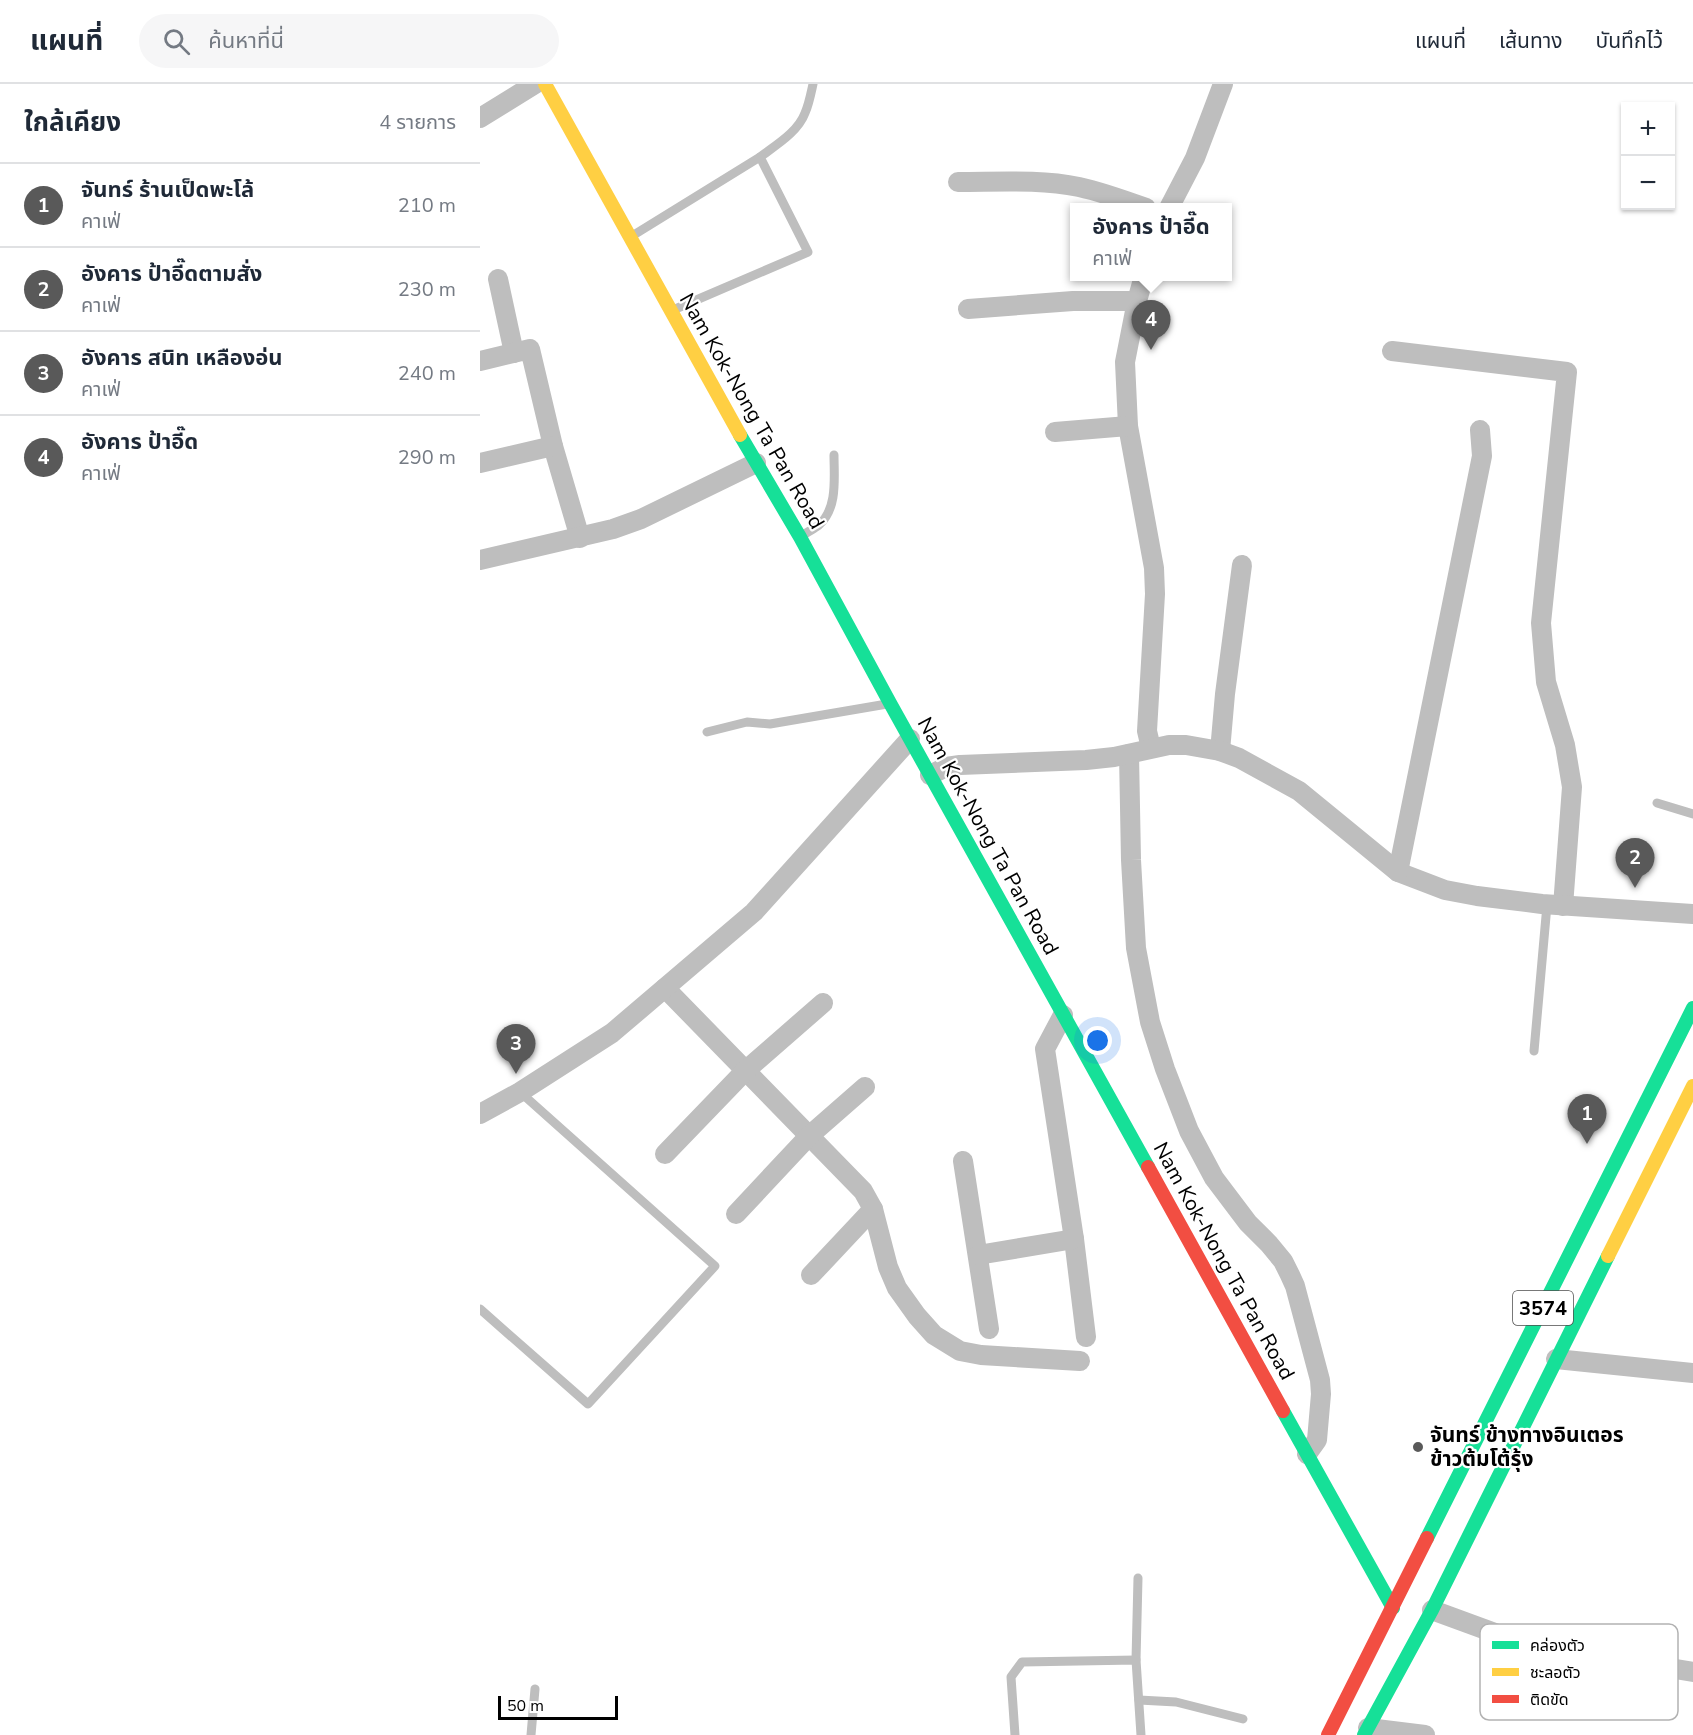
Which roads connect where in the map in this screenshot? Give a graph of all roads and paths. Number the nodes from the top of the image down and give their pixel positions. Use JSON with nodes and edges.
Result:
{"nodes":[{"id":1,"x":535,"y":84,"type":"edge"},
{"id":2,"x":545,"y":84,"type":"edge"},
{"id":3,"x":813,"y":84,"type":"edge"},
{"id":4,"x":1223,"y":84,"type":"edge"},
{"id":5,"x":480,"y":118,"type":"edge"},
{"id":6,"x":760,"y":157,"type":"junction"},
{"id":7,"x":958,"y":182,"type":"dead end"},
{"id":8,"x":1134,"y":203,"type":"edge"},
{"id":9,"x":1170,"y":203,"type":"edge"},
{"id":10,"x":630,"y":237,"type":"junction"},
{"id":11,"x":498,"y":279,"type":"dead end"},
{"id":12,"x":1143,"y":281,"type":"edge"},
{"id":13,"x":1137,"y":301,"type":"junction"},
{"id":14,"x":968,"y":309,"type":"dead end"},
{"id":15,"x":671,"y":311,"type":"junction"},
{"id":16,"x":1392,"y":351,"type":"dead end"},
{"id":17,"x":514,"y":353,"type":"junction"},
{"id":18,"x":480,"y":361,"type":"edge"},
{"id":19,"x":1128,"y":426,"type":"junction"},
{"id":20,"x":1480,"y":430,"type":"dead end"},
{"id":21,"x":1055,"y":432,"type":"dead end"},
{"id":22,"x":553,"y":446,"type":"junction"},
{"id":23,"x":834,"y":455,"type":"dead end"},
{"id":24,"x":480,"y":463,"type":"edge"},
{"id":25,"x":756,"y":463,"type":"junction"},
{"id":26,"x":800,"y":537,"type":"junction"},
{"id":27,"x":580,"y":538,"type":"junction"},
{"id":28,"x":480,"y":560,"type":"edge"},
{"id":29,"x":1242,"y":565,"type":"dead end"},
{"id":30,"x":890,"y":704,"type":"junction"},
{"id":31,"x":707,"y":732,"type":"dead end"},
{"id":32,"x":910,"y":739,"type":"junction"},
{"id":33,"x":1151,"y":748,"type":"junction"},
{"id":34,"x":1220,"y":751,"type":"junction"},
{"id":35,"x":1129,"y":754,"type":"junction"},
{"id":36,"x":930,"y":775,"type":"junction"},
{"id":37,"x":1657,"y":803,"type":"dead end"},
{"id":38,"x":1693,"y":814,"type":"edge"},
{"id":39,"x":1398,"y":872,"type":"junction"},
{"id":40,"x":1555,"y":906,"type":"junction"},
{"id":41,"x":1693,"y":914,"type":"edge"},
{"id":42,"x":665,"y":988,"type":"junction"},
{"id":43,"x":823,"y":1003,"type":"dead end"},
{"id":44,"x":1693,"y":1008,"type":"edge"},
{"id":45,"x":1063,"y":1015,"type":"junction"},
{"id":46,"x":1534,"y":1051,"type":"dead end"},
{"id":47,"x":745,"y":1071,"type":"junction"},
{"id":48,"x":1693,"y":1086,"type":"edge"},
{"id":49,"x":865,"y":1087,"type":"dead end"},
{"id":50,"x":520,"y":1092,"type":"junction"},
{"id":51,"x":480,"y":1114,"type":"edge"},
{"id":52,"x":809,"y":1136,"type":"junction"},
{"id":53,"x":665,"y":1154,"type":"dead end"},
{"id":54,"x":963,"y":1161,"type":"dead end"},
{"id":55,"x":873,"y":1209,"type":"junction"},
{"id":56,"x":735,"y":1214,"type":"dead end"},
{"id":57,"x":1074,"y":1239,"type":"junction"},
{"id":58,"x":978,"y":1255,"type":"junction"},
{"id":59,"x":810,"y":1275,"type":"dead end"},
{"id":60,"x":480,"y":1309,"type":"edge"},
{"id":61,"x":989,"y":1329,"type":"dead end"},
{"id":62,"x":1086,"y":1337,"type":"dead end"},
{"id":63,"x":1556,"y":1359,"type":"junction"},
{"id":64,"x":1080,"y":1361,"type":"dead end"},
{"id":65,"x":1693,"y":1373,"type":"edge"},
{"id":66,"x":1307,"y":1454,"type":"junction"},
{"id":67,"x":1138,"y":1578,"type":"dead end"},
{"id":68,"x":1413,"y":1615,"type":"junction"},
{"id":69,"x":1480,"y":1633,"type":"edge"},
{"id":70,"x":1136,"y":1660,"type":"junction"},
{"id":71,"x":1678,"y":1670,"type":"edge"},
{"id":72,"x":1693,"y":1672,"type":"edge"},
{"id":73,"x":535,"y":1689,"type":"dead end"},
{"id":74,"x":1139,"y":1700,"type":"junction"},
{"id":75,"x":1243,"y":1719,"type":"dead end"},
{"id":76,"x":1366,"y":1732,"type":"edge"},
{"id":77,"x":531,"y":1735,"type":"edge"},
{"id":78,"x":1015,"y":1735,"type":"edge"},
{"id":79,"x":1141,"y":1735,"type":"edge"},
{"id":80,"x":1328,"y":1735,"type":"edge"},
{"id":81,"x":1425,"y":1735,"type":"edge"}],
"edges":[{"from":1,"to":5,"type":"street"},
{"from":2,"to":10,"type":"street","name":"Nam Kok-Nong Ta Pan Road"},
{"from":3,"to":6,"type":"lane"},
{"from":4,"to":9,"type":"street"},
{"from":6,"to":10,"type":"lane"},
{"from":6,"to":15,"type":"lane"},
{"from":7,"to":8,"type":"street"},
{"from":10,"to":15,"type":"street","name":"Nam Kok-Nong Ta Pan Road"},
{"from":11,"to":17,"type":"street"},
{"from":12,"to":13,"type":"street"},
{"from":13,"to":14,"type":"street"},
{"from":13,"to":19,"type":"street"},
{"from":15,"to":25,"type":"street","name":"Nam Kok-Nong Ta Pan Road"},
{"from":16,"to":40,"type":"street"},
{"from":17,"to":18,"type":"street"},
{"from":17,"to":22,"type":"street"},
{"from":19,"to":21,"type":"street"},
{"from":19,"to":33,"type":"street"},
{"from":20,"to":39,"type":"street"},
{"from":22,"to":24,"type":"street"},
{"from":22,"to":27,"type":"street"},
{"from":23,"to":26,"type":"lane"},
{"from":25,"to":26,"type":"street","name":"Nam Kok-Nong Ta Pan Road"},
{"from":25,"to":27,"type":"street"},
{"from":26,"to":30,"type":"street","name":"Nam Kok-Nong Ta Pan Road"},
{"from":27,"to":28,"type":"street"},
{"from":29,"to":34,"type":"street"},
{"from":30,"to":31,"type":"lane"},
{"from":30,"to":32,"type":"street","name":"Nam Kok-Nong Ta Pan Road"},
{"from":32,"to":36,"type":"street","name":"Nam Kok-Nong Ta Pan Road"},
{"from":32,"to":42,"type":"street"},
{"from":33,"to":34,"type":"street"},
{"from":33,"to":35,"type":"street"},
{"from":34,"to":39,"type":"street"},
{"from":35,"to":36,"type":"street"},
{"from":35,"to":66,"type":"street"},
{"from":36,"to":45,"type":"street","name":"Nam Kok-Nong Ta Pan Road"},
{"from":37,"to":38,"type":"lane"},
{"from":39,"to":40,"type":"street"},
{"from":40,"to":41,"type":"street"},
{"from":40,"to":46,"type":"lane"},
{"from":42,"to":47,"type":"street"},
{"from":42,"to":50,"type":"street"},
{"from":43,"to":47,"type":"street"},
{"from":44,"to":68,"type":"street","number":"3574"},
{"from":45,"to":57,"type":"street"},
{"from":45,"to":66,"type":"street","name":"Nam Kok-Nong Ta Pan Road"},
{"from":47,"to":52,"type":"street"},
{"from":47,"to":53,"type":"street"},
{"from":48,"to":63,"type":"street","number":"3574"},
{"from":49,"to":52,"type":"street"},
{"from":50,"to":51,"type":"street"},
{"from":50,"to":60,"type":"lane"},
{"from":52,"to":55,"type":"street"},
{"from":52,"to":56,"type":"street"},
{"from":54,"to":58,"type":"street"},
{"from":55,"to":59,"type":"street"},
{"from":55,"to":64,"type":"street"},
{"from":57,"to":58,"type":"street"},
{"from":57,"to":62,"type":"street"},
{"from":58,"to":61,"type":"street"},
{"from":63,"to":65,"type":"street"},
{"from":63,"to":68,"type":"street","number":"3574"},
{"from":66,"to":68,"type":"street","name":"Nam Kok-Nong Ta Pan Road"},
{"from":67,"to":70,"type":"lane"},
{"from":68,"to":69,"type":"street"},
{"from":68,"to":76,"type":"street","number":"3574"},
{"from":68,"to":80,"type":"street","number":"3574"},
{"from":70,"to":74,"type":"lane"},
{"from":70,"to":78,"type":"lane"},
{"from":71,"to":72,"type":"street"},
{"from":73,"to":77,"type":"lane"},
{"from":74,"to":75,"type":"lane"},
{"from":74,"to":79,"type":"lane"},
{"from":76,"to":81,"type":"street"}]}
